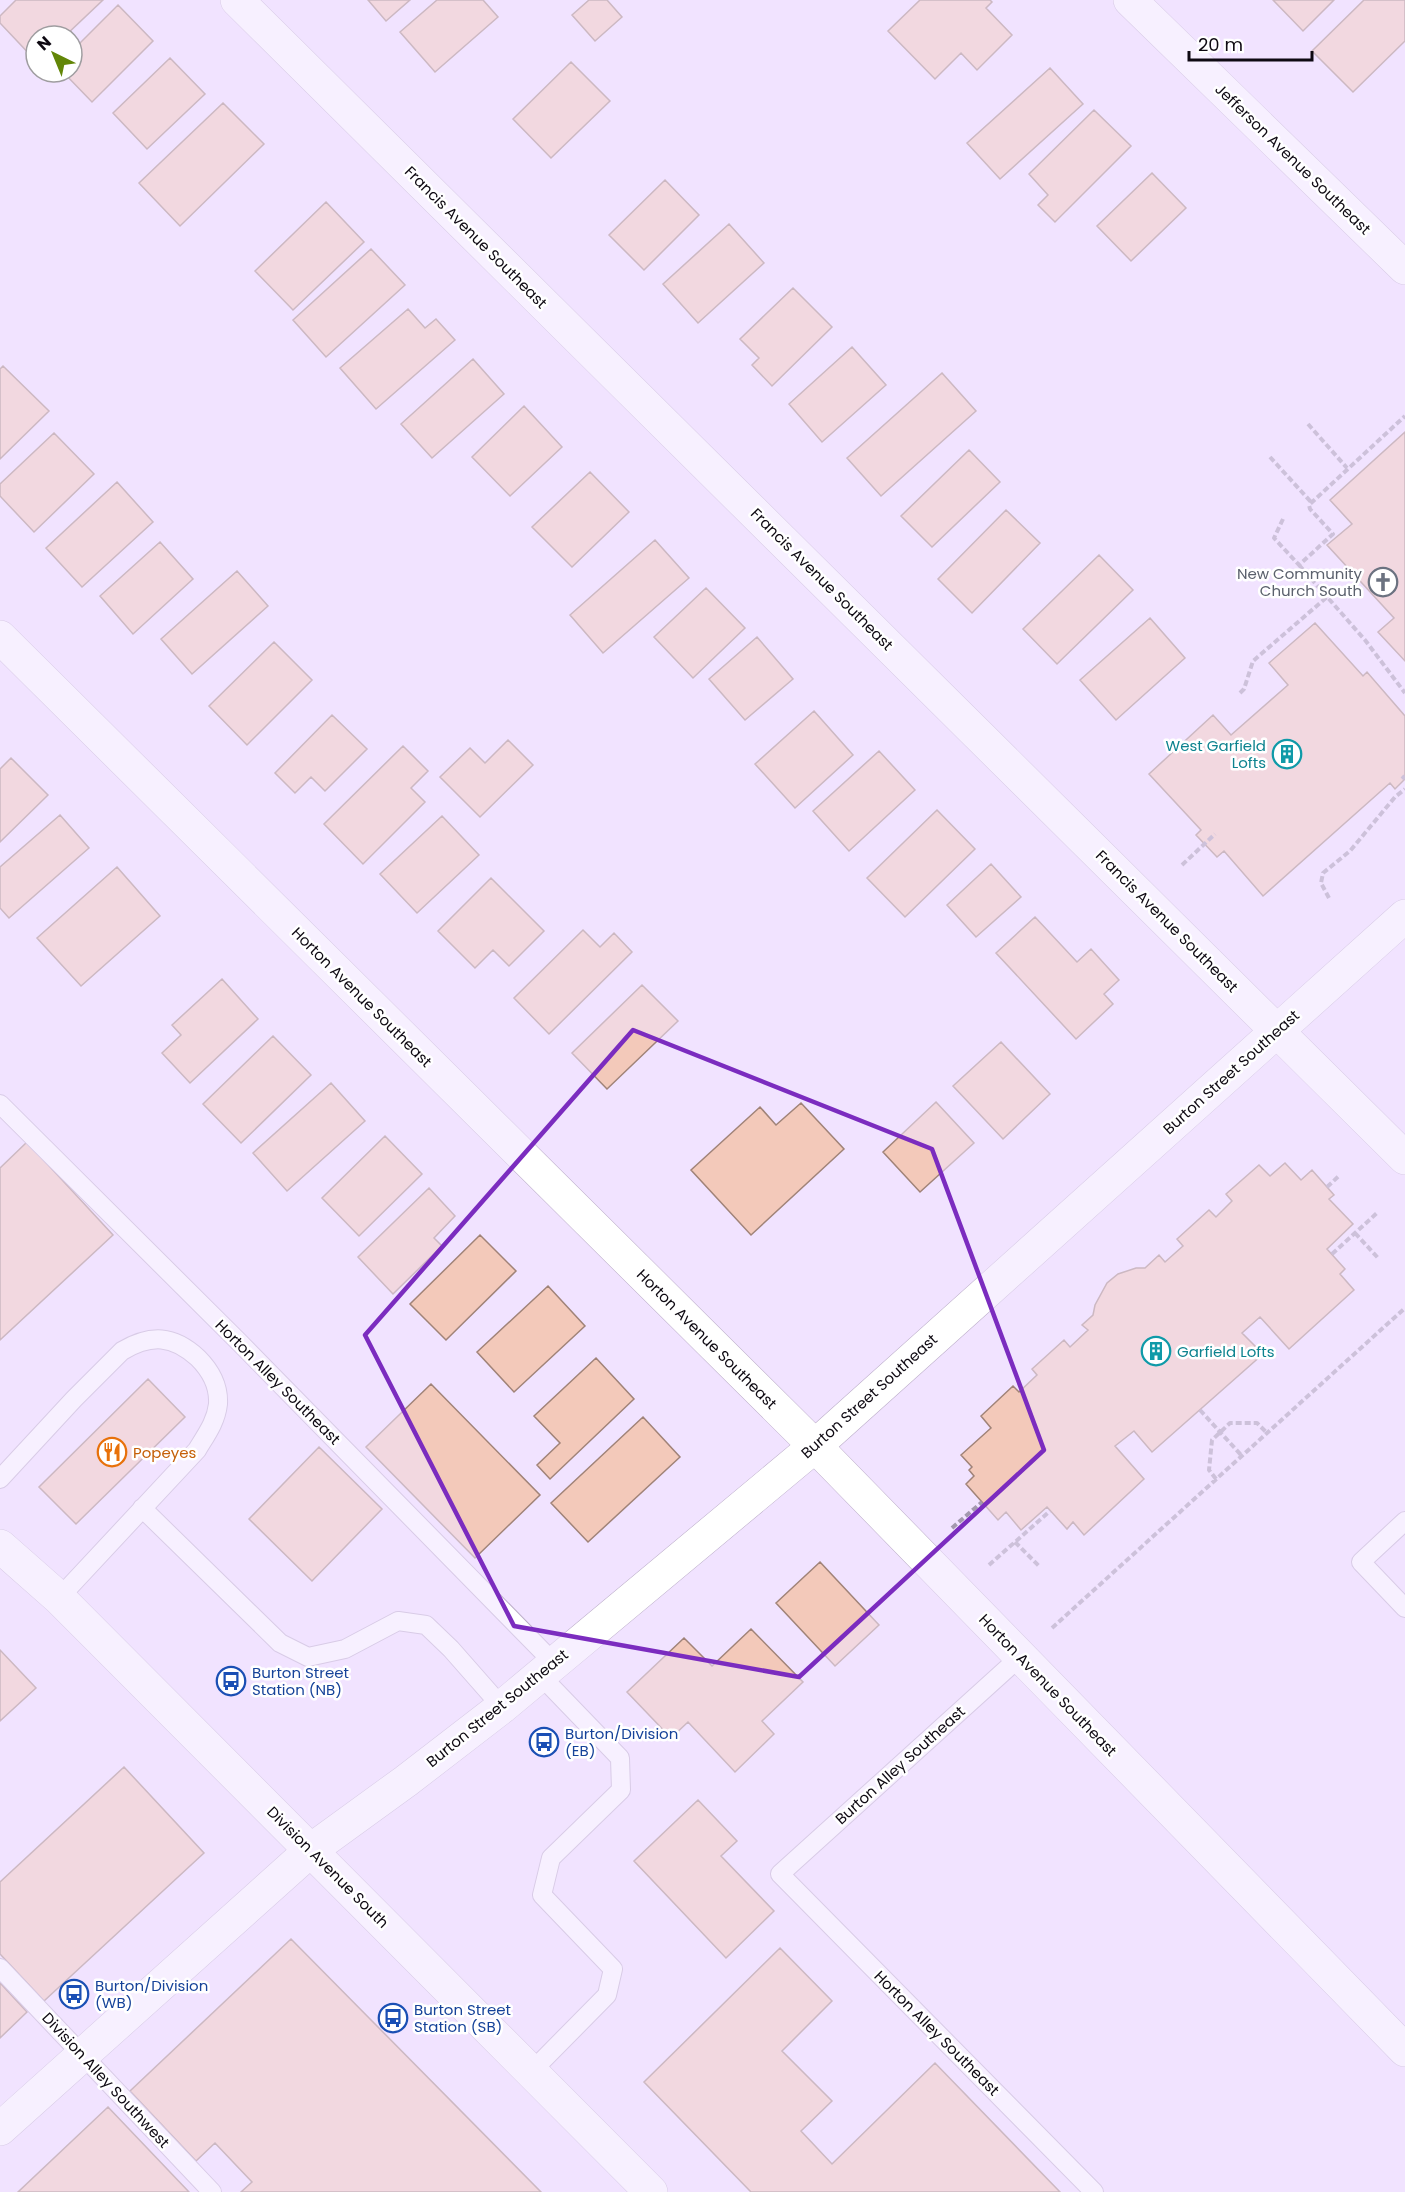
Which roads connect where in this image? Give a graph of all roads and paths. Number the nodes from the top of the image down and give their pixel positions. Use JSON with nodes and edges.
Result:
{"nodes":[{"id":1,"x":237,"y":0,"type":"edge"},
{"id":2,"x":1130,"y":0,"type":"edge"},
{"id":3,"x":1405,"y":268,"type":"edge"},
{"id":4,"x":1405,"y":416,"type":"edge"},
{"id":5,"x":1308,"y":424,"type":"dead end"},
{"id":6,"x":1270,"y":457,"type":"dead end"},
{"id":7,"x":1347,"y":468,"type":"junction"},
{"id":8,"x":1311,"y":502,"type":"junction"},
{"id":9,"x":1283,"y":519,"type":"dead end"},
{"id":10,"x":1299,"y":566,"type":"junction"},
{"id":11,"x":1327,"y":597,"type":"junction"},
{"id":12,"x":0,"y":637,"type":"edge"},
{"id":13,"x":1240,"y":693,"type":"dead end"},
{"id":14,"x":1405,"y":693,"type":"edge"},
{"id":15,"x":1405,"y":789,"type":"edge"},
{"id":16,"x":1215,"y":834,"type":"dead end"},
{"id":17,"x":1182,"y":865,"type":"dead end"},
{"id":18,"x":1329,"y":898,"type":"dead end"},
{"id":19,"x":1405,"y":916,"type":"edge"},
{"id":20,"x":1277,"y":1029,"type":"junction"},
{"id":21,"x":0,"y":1104,"type":"edge"},
{"id":22,"x":1405,"y":1158,"type":"edge"},
{"id":23,"x":1340,"y":1175,"type":"dead end"},
{"id":24,"x":1327,"y":1187,"type":"dead end"},
{"id":25,"x":1377,"y":1213,"type":"dead end"},
{"id":26,"x":1355,"y":1233,"type":"junction"},
{"id":27,"x":1332,"y":1254,"type":"dead end"},
{"id":28,"x":1379,"y":1259,"type":"dead end"},
{"id":29,"x":1405,"y":1308,"type":"edge"},
{"id":30,"x":1200,"y":1410,"type":"dead end"},
{"id":31,"x":1220,"y":1432,"type":"junction"},
{"id":32,"x":1267,"y":1433,"type":"junction"},
{"id":33,"x":815,"y":1446,"type":"junction"},
{"id":34,"x":1242,"y":1456,"type":"junction"},
{"id":35,"x":0,"y":1479,"type":"edge"},
{"id":36,"x":1216,"y":1479,"type":"junction"},
{"id":37,"x":982,"y":1502,"type":"dead end"},
{"id":38,"x":142,"y":1508,"type":"junction"},
{"id":39,"x":1050,"y":1511,"type":"dead end"},
{"id":40,"x":1405,"y":1521,"type":"edge"},
{"id":41,"x":952,"y":1528,"type":"dead end"},
{"id":42,"x":1016,"y":1542,"type":"junction"},
{"id":43,"x":3,"y":1556,"type":"edge"},
{"id":44,"x":989,"y":1565,"type":"dead end"},
{"id":45,"x":1040,"y":1567,"type":"dead end"},
{"id":46,"x":59,"y":1598,"type":"junction"},
{"id":47,"x":1405,"y":1608,"type":"edge"},
{"id":48,"x":1052,"y":1628,"type":"dead end"},
{"id":49,"x":1021,"y":1656,"type":"junction"},
{"id":50,"x":547,"y":1669,"type":"junction"},
{"id":51,"x":502,"y":1707,"type":"junction"},
{"id":52,"x":311,"y":1850,"type":"junction"},
{"id":53,"x":780,"y":1874,"type":"joint"},
{"id":54,"x":0,"y":1968,"type":"edge"},
{"id":55,"x":1405,"y":2050,"type":"edge"},
{"id":56,"x":83,"y":2054,"type":"junction"},
{"id":57,"x":531,"y":2072,"type":"junction"},
{"id":58,"x":0,"y":2129,"type":"edge"},
{"id":59,"x":213,"y":2192,"type":"edge"},
{"id":60,"x":651,"y":2192,"type":"edge"},
{"id":61,"x":1094,"y":2192,"type":"edge"}],
"edges":[{"from":1,"to":20,"type":"street","name":"Francis Avenue Southeast"},
{"from":2,"to":3,"type":"street","name":"Jefferson Avenue Southeast"},
{"from":4,"to":7,"type":"path"},
{"from":5,"to":7,"type":"path"},
{"from":6,"to":8,"type":"path"},
{"from":7,"to":8,"type":"path"},
{"from":8,"to":10,"type":"path"},
{"from":9,"to":10,"type":"path"},
{"from":10,"to":11,"type":"path"},
{"from":11,"to":13,"type":"path"},
{"from":11,"to":14,"type":"path"},
{"from":12,"to":33,"type":"street","name":"Horton Avenue Southeast"},
{"from":15,"to":18,"type":"path"},
{"from":16,"to":17,"type":"path"},
{"from":19,"to":20,"type":"street","name":"Burton Street Southeast"},
{"from":20,"to":22,"type":"street","name":"Francis Avenue Southeast"},
{"from":20,"to":33,"type":"street","name":"Burton Street Southeast"},
{"from":21,"to":50,"type":"lane","name":"Horton Alley Southeast"},
{"from":23,"to":24,"type":"path"},
{"from":25,"to":26,"type":"path"},
{"from":26,"to":27,"type":"path"},
{"from":26,"to":28,"type":"path"},
{"from":29,"to":32,"type":"path"},
{"from":30,"to":31,"type":"path"},
{"from":31,"to":32,"type":"path"},
{"from":31,"to":34,"type":"path"},
{"from":31,"to":36,"type":"path"},
{"from":32,"to":34,"type":"path"},
{"from":33,"to":49,"type":"street","name":"Horton Avenue Southeast"},
{"from":33,"to":50,"type":"street","name":"Burton Street Southeast"},
{"from":34,"to":36,"type":"path"},
{"from":35,"to":38,"type":"lane"},
{"from":36,"to":48,"type":"path"},
{"from":37,"to":41,"type":"path"},
{"from":38,"to":46,"type":"lane"},
{"from":38,"to":51,"type":"lane"},
{"from":39,"to":42,"type":"path"},
{"from":40,"to":47,"type":"lane"},
{"from":42,"to":44,"type":"path"},
{"from":42,"to":45,"type":"path"},
{"from":43,"to":46,"type":"street","name":"Division Avenue South"},
{"from":46,"to":52,"type":"street","name":"Division Avenue South"},
{"from":49,"to":53,"type":"lane","name":"Burton Alley Southeast"},
{"from":49,"to":55,"type":"street","name":"Horton Avenue Southeast"},
{"from":50,"to":51,"type":"street","name":"Burton Street Southeast"},
{"from":50,"to":57,"type":"lane","name":"Horton Alley Southeast"},
{"from":51,"to":52,"type":"street","name":"Burton Street Southeast"},
{"from":52,"to":56,"type":"street","name":"Burton Street Southeast"},
{"from":52,"to":57,"type":"street","name":"Division Avenue South"},
{"from":53,"to":61,"type":"lane","name":"Horton Alley Southeast"},
{"from":54,"to":56,"type":"lane","name":"Division Alley Southwest"},
{"from":56,"to":58,"type":"street","name":"Burton Street Southeast"},
{"from":56,"to":59,"type":"lane","name":"Division Alley Southwest"},
{"from":57,"to":60,"type":"street","name":"Division Avenue South"}]}
